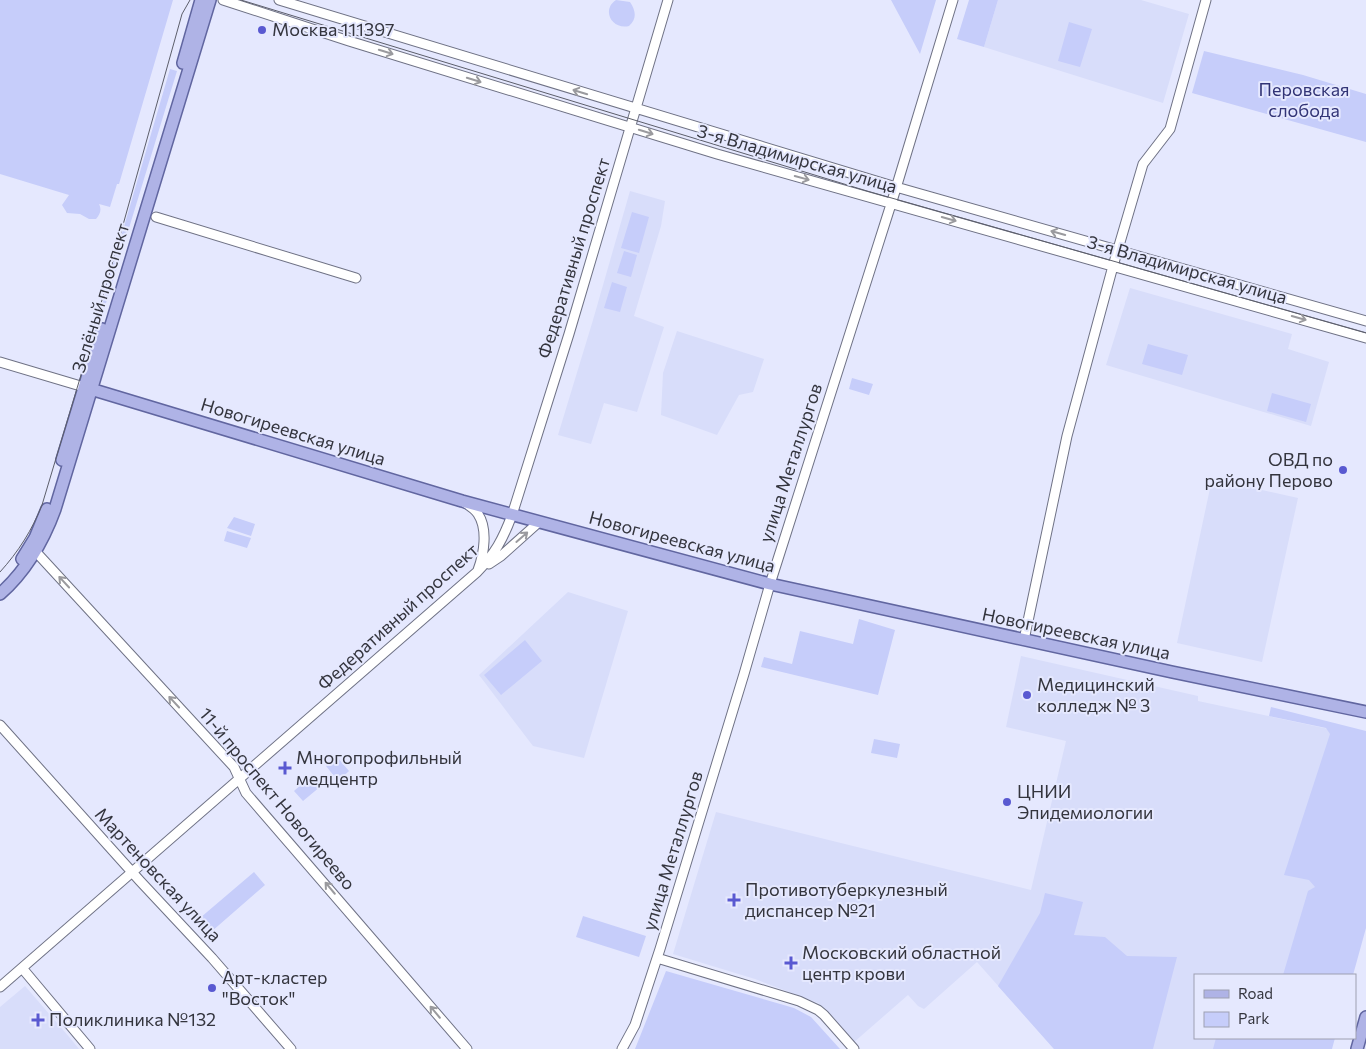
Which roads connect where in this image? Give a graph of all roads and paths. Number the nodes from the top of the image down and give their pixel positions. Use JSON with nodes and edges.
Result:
{"nodes":[{"id":1,"x":201,"y":0,"type":"edge"},
{"id":2,"x":210,"y":0,"type":"edge"},
{"id":3,"x":223,"y":0,"type":"edge"},
{"id":4,"x":279,"y":0,"type":"edge"},
{"id":5,"x":668,"y":0,"type":"edge"},
{"id":6,"x":953,"y":0,"type":"edge"},
{"id":7,"x":1206,"y":0,"type":"edge"},
{"id":8,"x":636,"y":108,"type":"junction"},
{"id":9,"x":630,"y":127,"type":"junction"},
{"id":10,"x":896,"y":187,"type":"junction"},
{"id":11,"x":892,"y":203,"type":"junction"},
{"id":12,"x":156,"y":217,"type":"dead end"},
{"id":13,"x":1118,"y":250,"type":"junction"},
{"id":14,"x":1113,"y":266,"type":"junction"},
{"id":15,"x":356,"y":278,"type":"dead end"},
{"id":16,"x":1366,"y":321,"type":"edge"},
{"id":17,"x":1366,"y":338,"type":"edge"},
{"id":18,"x":0,"y":362,"type":"edge"},
{"id":19,"x":88,"y":388,"type":"junction"},
{"id":20,"x":462,"y":501,"type":"junction"},
{"id":21,"x":512,"y":515,"type":"junction"},
{"id":22,"x":539,"y":522,"type":"junction"},
{"id":23,"x":36,"y":552,"type":"junction"},
{"id":24,"x":477,"y":572,"type":"junction"},
{"id":25,"x":0,"y":584,"type":"edge"},
{"id":26,"x":770,"y":584,"type":"junction"},
{"id":27,"x":0,"y":594,"type":"edge"},
{"id":28,"x":1024,"y":640,"type":"junction"},
{"id":29,"x":1366,"y":712,"type":"edge"},
{"id":30,"x":0,"y":725,"type":"edge"},
{"id":31,"x":240,"y":778,"type":"junction"},
{"id":32,"x":132,"y":872,"type":"junction"},
{"id":33,"x":657,"y":958,"type":"junction"},
{"id":34,"x":22,"y":968,"type":"junction"},
{"id":35,"x":0,"y":987,"type":"edge"},
{"id":36,"x":1366,"y":1017,"type":"edge"},
{"id":37,"x":90,"y":1049,"type":"edge"},
{"id":38,"x":291,"y":1049,"type":"edge"},
{"id":39,"x":467,"y":1049,"type":"edge"},
{"id":40,"x":622,"y":1049,"type":"edge"},
{"id":41,"x":854,"y":1049,"type":"edge"},
{"id":42,"x":1357,"y":1049,"type":"edge"}],
"edges":[{"from":1,"to":19,"type":"main road","name":"Зелёный проспект"},
{"from":2,"to":19,"type":"main road","name":"Зелёный проспект"},
{"from":3,"to":9,"type":"street","name":"3-я Владимирская улица","one_way":true},
{"from":8,"to":4,"type":"street","name":"3-я Владимирская улица","one_way":true},
{"from":5,"to":8,"type":"street","name":"Федеративный проспект"},
{"from":6,"to":10,"type":"street","name":"улица Металлургов"},
{"from":7,"to":13,"type":"street"},
{"from":8,"to":9,"type":"street","name":"Федеративный проспект"},
{"from":8,"to":10,"type":"street","name":"3-я Владимирская улица"},
{"from":9,"to":11,"type":"street","name":"3-я Владимирская улица","one_way":true},
{"from":9,"to":21,"type":"street","name":"Федеративный проспект"},
{"from":10,"to":11,"type":"street","name":"улица Металлургов"},
{"from":13,"to":10,"type":"street","name":"3-я Владимирская улица","one_way":true},
{"from":11,"to":14,"type":"street","name":"3-я Владимирская улица","one_way":true},
{"from":11,"to":26,"type":"street","name":"улица Металлургов"},
{"from":12,"to":15,"type":"street"},
{"from":13,"to":14,"type":"street"},
{"from":13,"to":16,"type":"street","name":"3-я Владимирская улица"},
{"from":14,"to":17,"type":"street","name":"3-я Владимирская улица","one_way":true},
{"from":14,"to":28,"type":"street"},
{"from":18,"to":19,"type":"street","name":"Новогиреевская улица"},
{"from":19,"to":20,"type":"main road","name":"Новогиреевская улица"},
{"from":19,"to":23,"type":"main road","name":"Зелёный проспект"},
{"from":19,"to":25,"type":"main road","name":"Зелёный проспект"},
{"from":20,"to":21,"type":"main road","name":"Новогиреевская улица"},
{"from":20,"to":24,"type":"street"},
{"from":21,"to":22,"type":"main road","name":"Новогиреевская улица"},
{"from":21,"to":24,"type":"street","name":"Федеративный проспект"},
{"from":24,"to":22,"type":"street","one_way":true},
{"from":22,"to":26,"type":"main road","name":"Новогиреевская улица"},
{"from":23,"to":27,"type":"main road","name":"Зелёный проспект"},
{"from":31,"to":23,"type":"street","name":"11-й проспект Новогиреево","one_way":true},
{"from":24,"to":31,"type":"street","name":"Федеративный проспект"},
{"from":26,"to":28,"type":"main road","name":"Новогиреевская улица"},
{"from":26,"to":33,"type":"street","name":"улица Металлургов"},
{"from":28,"to":29,"type":"main road","name":"Новогиреевская улица"},
{"from":30,"to":32,"type":"street","name":"Мартеновская улица"},
{"from":31,"to":32,"type":"street","name":"Федеративный проспект"},
{"from":39,"to":31,"type":"street","name":"11-й проспект Новогиреево","one_way":true},
{"from":32,"to":34,"type":"street","name":"Федеративный проспект"},
{"from":32,"to":38,"type":"street","name":"Мартеновская улица"},
{"from":33,"to":40,"type":"street","name":"улица Металлургов"},
{"from":33,"to":41,"type":"street"},
{"from":34,"to":35,"type":"street","name":"Федеративный проспект"},
{"from":34,"to":37,"type":"street"},
{"from":36,"to":42,"type":"main road"}]}
